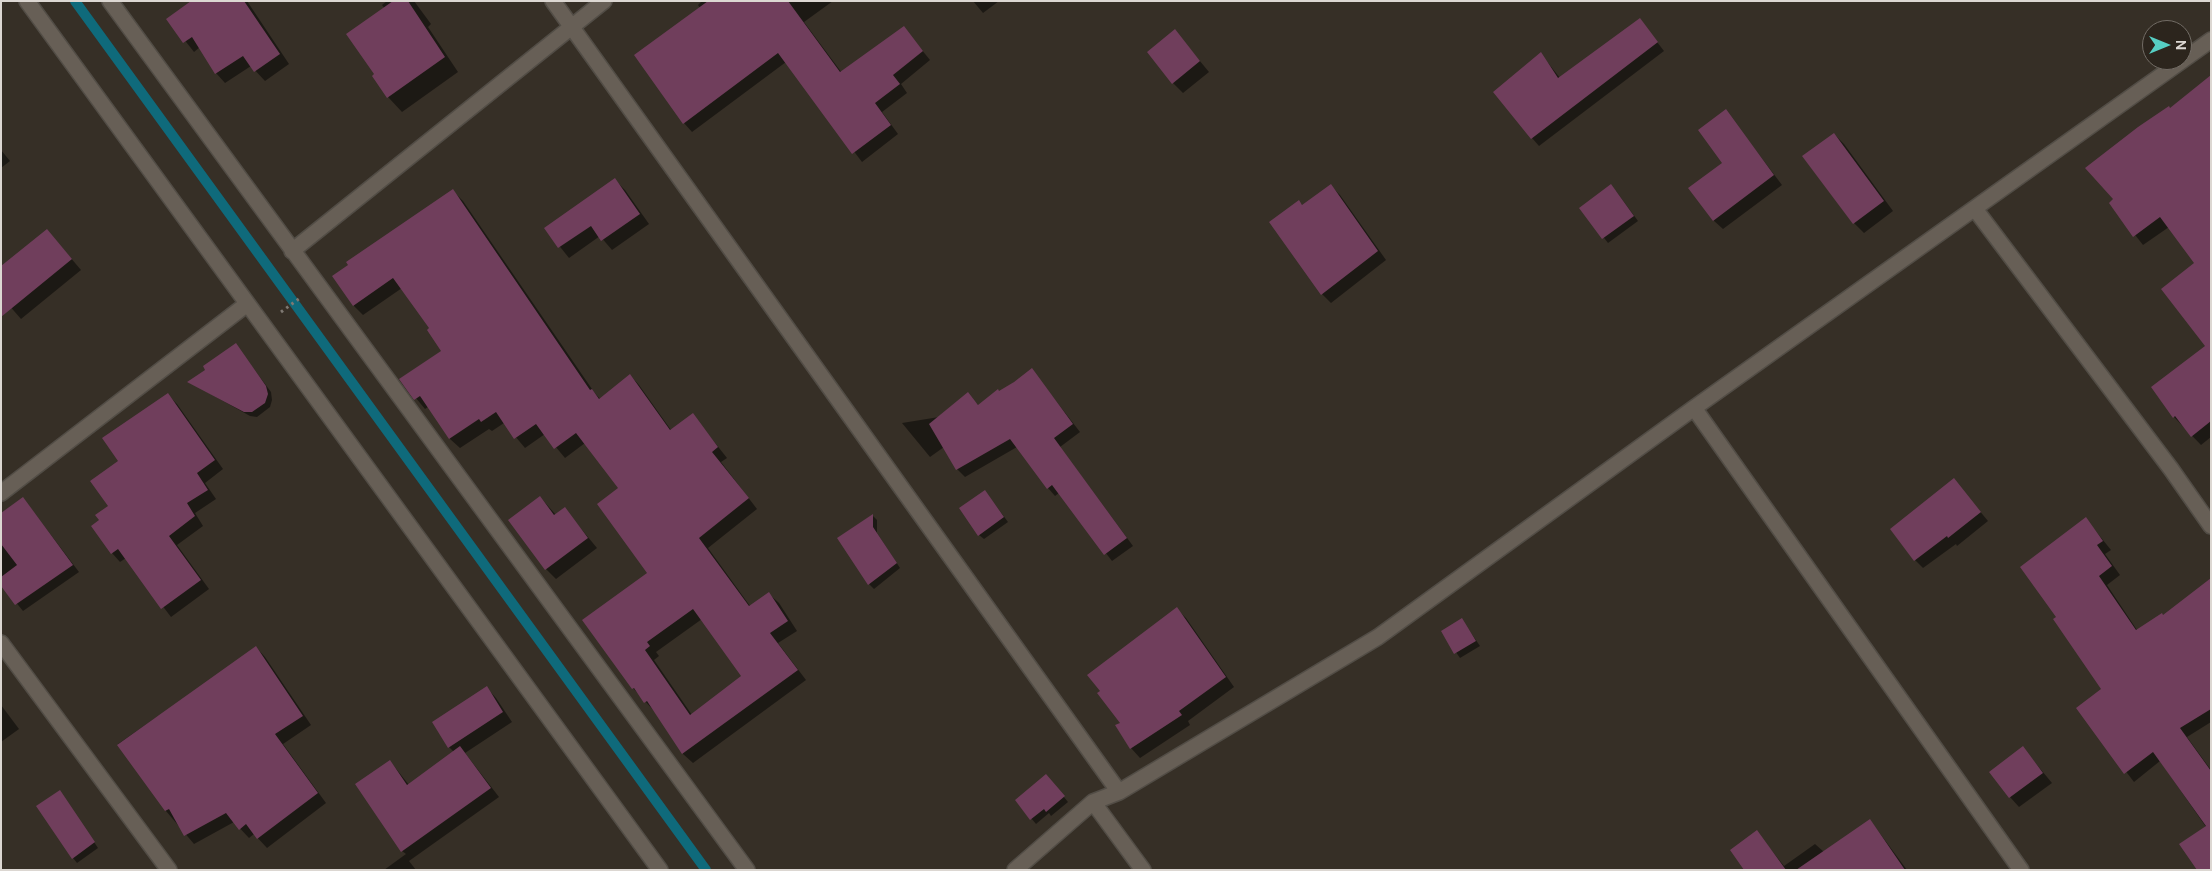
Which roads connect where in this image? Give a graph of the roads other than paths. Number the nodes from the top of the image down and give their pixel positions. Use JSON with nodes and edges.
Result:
{"nodes":[{"id":1,"x":27,"y":1,"type":"edge"},
{"id":2,"x":110,"y":1,"type":"edge"},
{"id":3,"x":553,"y":1,"type":"edge"},
{"id":4,"x":604,"y":1,"type":"edge"},
{"id":5,"x":571,"y":26,"type":"junction"},
{"id":6,"x":2211,"y":40,"type":"edge"},
{"id":7,"x":1976,"y":209,"type":"junction"},
{"id":8,"x":292,"y":250,"type":"junction"},
{"id":9,"x":247,"y":304,"type":"junction"},
{"id":10,"x":1694,"y":408,"type":"junction"},
{"id":11,"x":1,"y":493,"type":"edge"},
{"id":12,"x":2211,"y":526,"type":"edge"},
{"id":13,"x":1,"y":642,"type":"edge"},
{"id":14,"x":1119,"y":792,"type":"junction"},
{"id":15,"x":1092,"y":802,"type":"junction"},
{"id":16,"x":169,"y":870,"type":"edge"},
{"id":17,"x":660,"y":870,"type":"edge"},
{"id":18,"x":747,"y":870,"type":"edge"},
{"id":19,"x":1015,"y":870,"type":"edge"},
{"id":20,"x":1143,"y":870,"type":"edge"},
{"id":21,"x":2021,"y":870,"type":"edge"}],
"edges":[{"from":1,"to":9,"type":"street"},
{"from":2,"to":8,"type":"street"},
{"from":3,"to":5,"type":"street"},
{"from":4,"to":5,"type":"street"},
{"from":5,"to":8,"type":"street"},
{"from":5,"to":14,"type":"street"},
{"from":6,"to":7,"type":"street"},
{"from":7,"to":10,"type":"street"},
{"from":7,"to":12,"type":"street"},
{"from":8,"to":18,"type":"street"},
{"from":9,"to":11,"type":"street"},
{"from":9,"to":17,"type":"street"},
{"from":10,"to":14,"type":"street"},
{"from":10,"to":21,"type":"street"},
{"from":13,"to":16,"type":"street"},
{"from":14,"to":15,"type":"street"},
{"from":15,"to":19,"type":"street"},
{"from":15,"to":20,"type":"street"}]}
